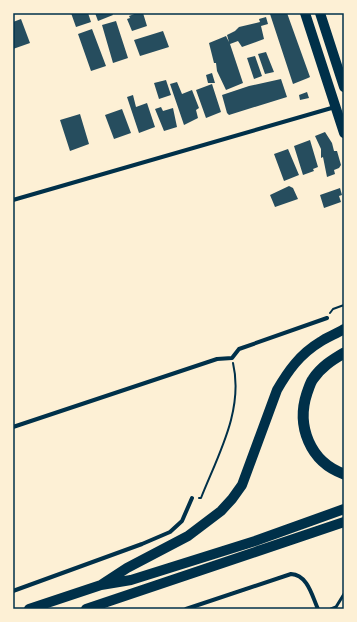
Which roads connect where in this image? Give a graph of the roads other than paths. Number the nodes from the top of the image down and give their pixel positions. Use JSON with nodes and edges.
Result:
{"nodes":[{"id":1,"x":305,"y":13,"type":"edge"},
{"id":2,"x":320,"y":13,"type":"edge"},
{"id":3,"x":344,"y":87,"type":"edge"},
{"id":4,"x":335,"y":107,"type":"junction"},
{"id":5,"x":344,"y":133,"type":"edge"},
{"id":6,"x":13,"y":200,"type":"edge"},
{"id":7,"x":327,"y":318,"type":"road end"},
{"id":8,"x":342,"y":330,"type":"edge"},
{"id":9,"x":344,"y":353,"type":"edge"},
{"id":10,"x":13,"y":427,"type":"edge"},
{"id":11,"x":344,"y":474,"type":"edge"},
{"id":12,"x":192,"y":498,"type":"road end"},
{"id":13,"x":344,"y":509,"type":"edge"},
{"id":14,"x":344,"y":522,"type":"edge"},
{"id":15,"x":101,"y":585,"type":"junction"},
{"id":16,"x":13,"y":591,"type":"edge"},
{"id":17,"x":344,"y":594,"type":"edge"},
{"id":18,"x":29,"y":609,"type":"edge"},
{"id":19,"x":86,"y":609,"type":"edge"},
{"id":20,"x":186,"y":609,"type":"edge"},
{"id":21,"x":318,"y":609,"type":"edge"},
{"id":22,"x":331,"y":609,"type":"edge"}],
"edges":[{"from":1,"to":4,"type":"main road"},
{"from":2,"to":3,"type":"main road"},
{"from":4,"to":5,"type":"main road"},
{"from":4,"to":6,"type":"street"},
{"from":7,"to":10,"type":"street"},
{"from":8,"to":15,"type":"main road"},
{"from":9,"to":11,"type":"highway"},
{"from":12,"to":16,"type":"street"},
{"from":13,"to":15,"type":"main road"},
{"from":14,"to":19,"type":"main road"},
{"from":15,"to":18,"type":"main road"},
{"from":17,"to":22,"type":"lane"},
{"from":20,"to":21,"type":"street"}]}
